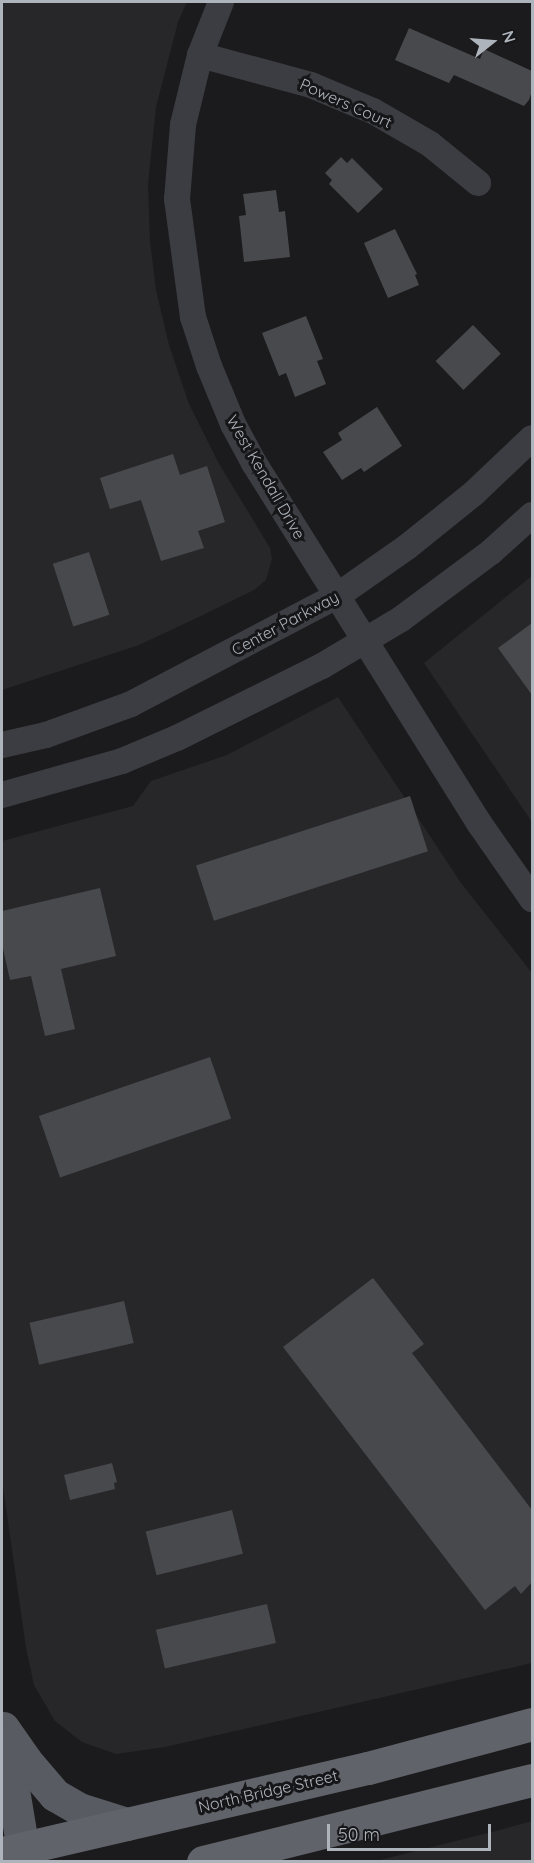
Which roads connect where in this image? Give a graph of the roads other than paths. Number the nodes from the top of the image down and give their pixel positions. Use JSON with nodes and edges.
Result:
{"nodes":[{"id":1,"x":221,"y":2,"type":"edge"},
{"id":2,"x":200,"y":55,"type":"junction"},
{"id":3,"x":478,"y":183,"type":"dead end"},
{"id":4,"x":532,"y":438,"type":"edge"},
{"id":5,"x":532,"y":514,"type":"edge"},
{"id":6,"x":337,"y":596,"type":"junction"},
{"id":7,"x":365,"y":641,"type":"junction"},
{"id":8,"x":2,"y":745,"type":"edge"},
{"id":9,"x":2,"y":795,"type":"edge"},
{"id":10,"x":532,"y":899,"type":"edge"},
{"id":11,"x":2,"y":1724,"type":"edge"},
{"id":12,"x":532,"y":1724,"type":"edge"},
{"id":13,"x":532,"y":1780,"type":"edge"},
{"id":14,"x":127,"y":1824,"type":"junction"},
{"id":15,"x":16,"y":1854,"type":"edge"},
{"id":16,"x":203,"y":1862,"type":"edge"}],
"edges":[{"from":1,"to":2,"type":"street","name":"West Kendall Drive"},
{"from":2,"to":3,"type":"street","name":"Powers Court"},
{"from":2,"to":6,"type":"street","name":"West Kendall Drive"},
{"from":4,"to":6,"type":"street","name":"Center Parkway"},
{"from":5,"to":7,"type":"street"},
{"from":6,"to":7,"type":"street","name":"West Kendall Drive"},
{"from":6,"to":8,"type":"street","name":"Center Parkway"},
{"from":7,"to":9,"type":"street"},
{"from":7,"to":10,"type":"street","name":"West Kendall Drive"},
{"from":11,"to":14,"type":"main road"},
{"from":11,"to":15,"type":"main road"},
{"from":12,"to":14,"type":"highway","name":"North Bridge Street"},
{"from":13,"to":16,"type":"highway"},
{"from":14,"to":15,"type":"highway","name":"North Bridge Street"}]}
